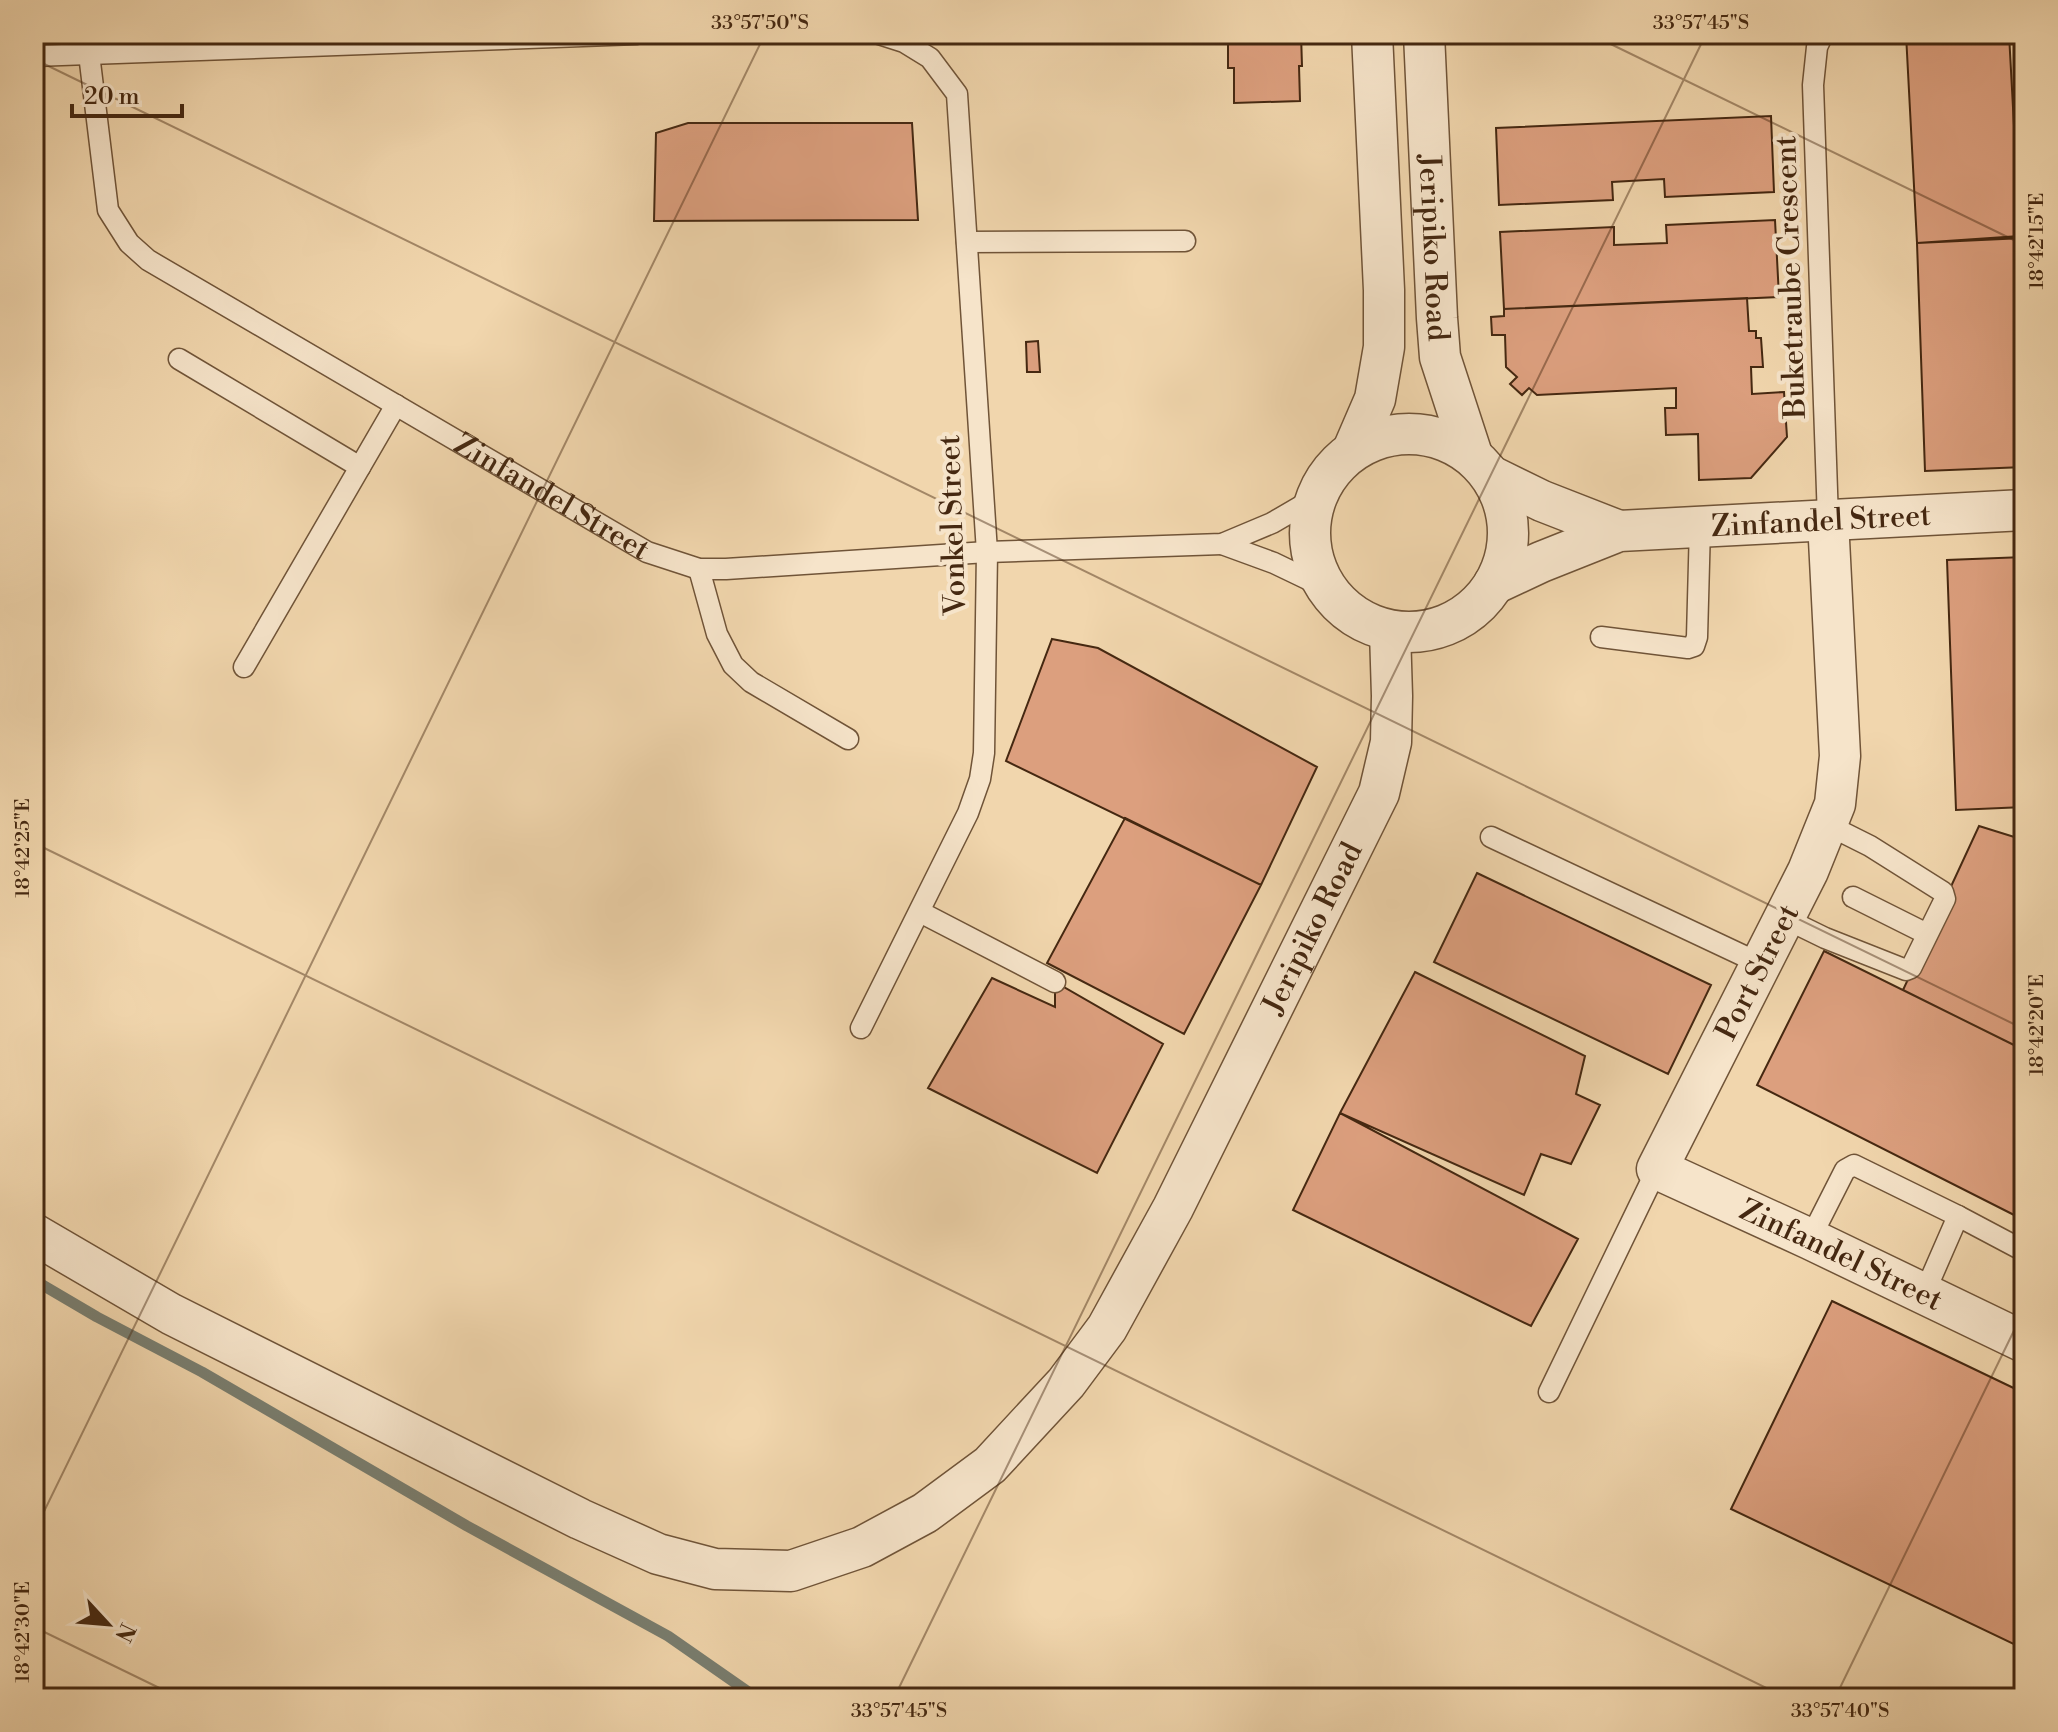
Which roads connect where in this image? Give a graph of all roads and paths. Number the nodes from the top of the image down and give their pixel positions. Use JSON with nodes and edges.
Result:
{"nodes":[{"id":1,"x":637,"y":34,"type":"edge"},
{"id":2,"x":879,"y":34,"type":"edge"},
{"id":3,"x":1372,"y":34,"type":"edge"},
{"id":4,"x":1424,"y":34,"type":"edge"},
{"id":5,"x":1823,"y":34,"type":"edge"},
{"id":6,"x":89,"y":54,"type":"junction"},
{"id":7,"x":34,"y":56,"type":"edge"},
{"id":8,"x":1185,"y":241,"type":"dead end"},
{"id":9,"x":967,"y":242,"type":"junction"},
{"id":10,"x":179,"y":359,"type":"dead end"},
{"id":11,"x":396,"y":405,"type":"junction"},
{"id":12,"x":1353,"y":450,"type":"junction"},
{"id":13,"x":1482,"y":466,"type":"junction"},
{"id":14,"x":360,"y":467,"type":"junction"},
{"id":15,"x":1315,"y":498,"type":"junction"},
{"id":16,"x":2024,"y":510,"type":"edge"},
{"id":17,"x":1828,"y":520,"type":"junction"},
{"id":18,"x":1700,"y":526,"type":"junction"},
{"id":19,"x":1619,"y":531,"type":"junction"},
{"id":20,"x":1222,"y":544,"type":"junction"},
{"id":21,"x":987,"y":552,"type":"junction"},
{"id":22,"x":699,"y":569,"type":"junction"},
{"id":23,"x":1494,"y":584,"type":"junction"},
{"id":24,"x":1326,"y":588,"type":"junction"},
{"id":25,"x":1390,"y":631,"type":"junction"},
{"id":26,"x":1601,"y":637,"type":"dead end"},
{"id":27,"x":244,"y":667,"type":"dead end"},
{"id":28,"x":848,"y":739,"type":"dead end"},
{"id":29,"x":1826,"y":824,"type":"junction"},
{"id":30,"x":1491,"y":837,"type":"dead end"},
{"id":31,"x":1853,"y":897,"type":"dead end"},
{"id":32,"x":920,"y":912,"type":"junction"},
{"id":33,"x":1784,"y":918,"type":"junction"},
{"id":34,"x":1927,"y":934,"type":"junction"},
{"id":35,"x":1761,"y":964,"type":"junction"},
{"id":36,"x":1055,"y":982,"type":"dead end"},
{"id":37,"x":861,"y":1028,"type":"dead end"},
{"id":38,"x":1657,"y":1169,"type":"junction"},
{"id":39,"x":1958,"y":1216,"type":"junction"},
{"id":40,"x":34,"y":1234,"type":"edge"},
{"id":41,"x":1810,"y":1239,"type":"junction"},
{"id":42,"x":2024,"y":1251,"type":"edge"},
{"id":43,"x":1924,"y":1294,"type":"junction"},
{"id":44,"x":2024,"y":1342,"type":"edge"},
{"id":45,"x":1549,"y":1392,"type":"dead end"}],
"edges":[{"from":1,"to":6,"type":"lane"},
{"from":2,"to":9,"type":"lane","name":"Vonkel Street"},
{"from":3,"to":12,"type":"street","name":"Jeripiko Road"},
{"from":4,"to":13,"type":"street","name":"Jeripiko Road"},
{"from":5,"to":17,"type":"lane","name":"Buketraube Crescent"},
{"from":6,"to":7,"type":"lane"},
{"from":6,"to":11,"type":"lane","name":"Zinfandel Street"},
{"from":8,"to":9,"type":"lane"},
{"from":9,"to":21,"type":"lane","name":"Vonkel Street"},
{"from":10,"to":14,"type":"lane"},
{"from":11,"to":14,"type":"lane"},
{"from":11,"to":22,"type":"lane","name":"Zinfandel Street"},
{"from":12,"to":13,"type":"street"},
{"from":12,"to":15,"type":"street"},
{"from":13,"to":19,"type":"street","name":"Zinfandel Street"},
{"from":13,"to":23,"type":"street"},
{"from":14,"to":27,"type":"lane"},
{"from":15,"to":20,"type":"lane","name":"Zinfandel Street"},
{"from":15,"to":24,"type":"street"},
{"from":16,"to":17,"type":"street","name":"Zinfandel Street"},
{"from":17,"to":18,"type":"street","name":"Zinfandel Street"},
{"from":17,"to":29,"type":"street","name":"Port Street"},
{"from":18,"to":19,"type":"street","name":"Zinfandel Street"},
{"from":18,"to":26,"type":"lane"},
{"from":19,"to":23,"type":"street","name":"Zinfandel Street"},
{"from":20,"to":21,"type":"lane","name":"Zinfandel Street"},
{"from":20,"to":24,"type":"lane","name":"Zinfandel Street"},
{"from":21,"to":22,"type":"lane","name":"Zinfandel Street"},
{"from":21,"to":32,"type":"lane","name":"Vonkel Street"},
{"from":22,"to":28,"type":"lane"},
{"from":23,"to":25,"type":"street"},
{"from":24,"to":25,"type":"street"},
{"from":25,"to":40,"type":"street","name":"Jeripiko Road"},
{"from":29,"to":33,"type":"street","name":"Port Street"},
{"from":29,"to":34,"type":"lane"},
{"from":30,"to":35,"type":"lane"},
{"from":31,"to":34,"type":"lane"},
{"from":32,"to":36,"type":"lane"},
{"from":32,"to":37,"type":"lane","name":"Vonkel Street"},
{"from":33,"to":34,"type":"lane"},
{"from":33,"to":35,"type":"street","name":"Port Street"},
{"from":35,"to":38,"type":"street","name":"Port Street"},
{"from":38,"to":41,"type":"street","name":"Zinfandel Street"},
{"from":38,"to":45,"type":"lane","name":"Port Street"},
{"from":39,"to":41,"type":"lane"},
{"from":39,"to":42,"type":"lane"},
{"from":39,"to":43,"type":"lane"},
{"from":41,"to":43,"type":"street","name":"Zinfandel Street"},
{"from":43,"to":44,"type":"street","name":"Zinfandel Street"}]}
